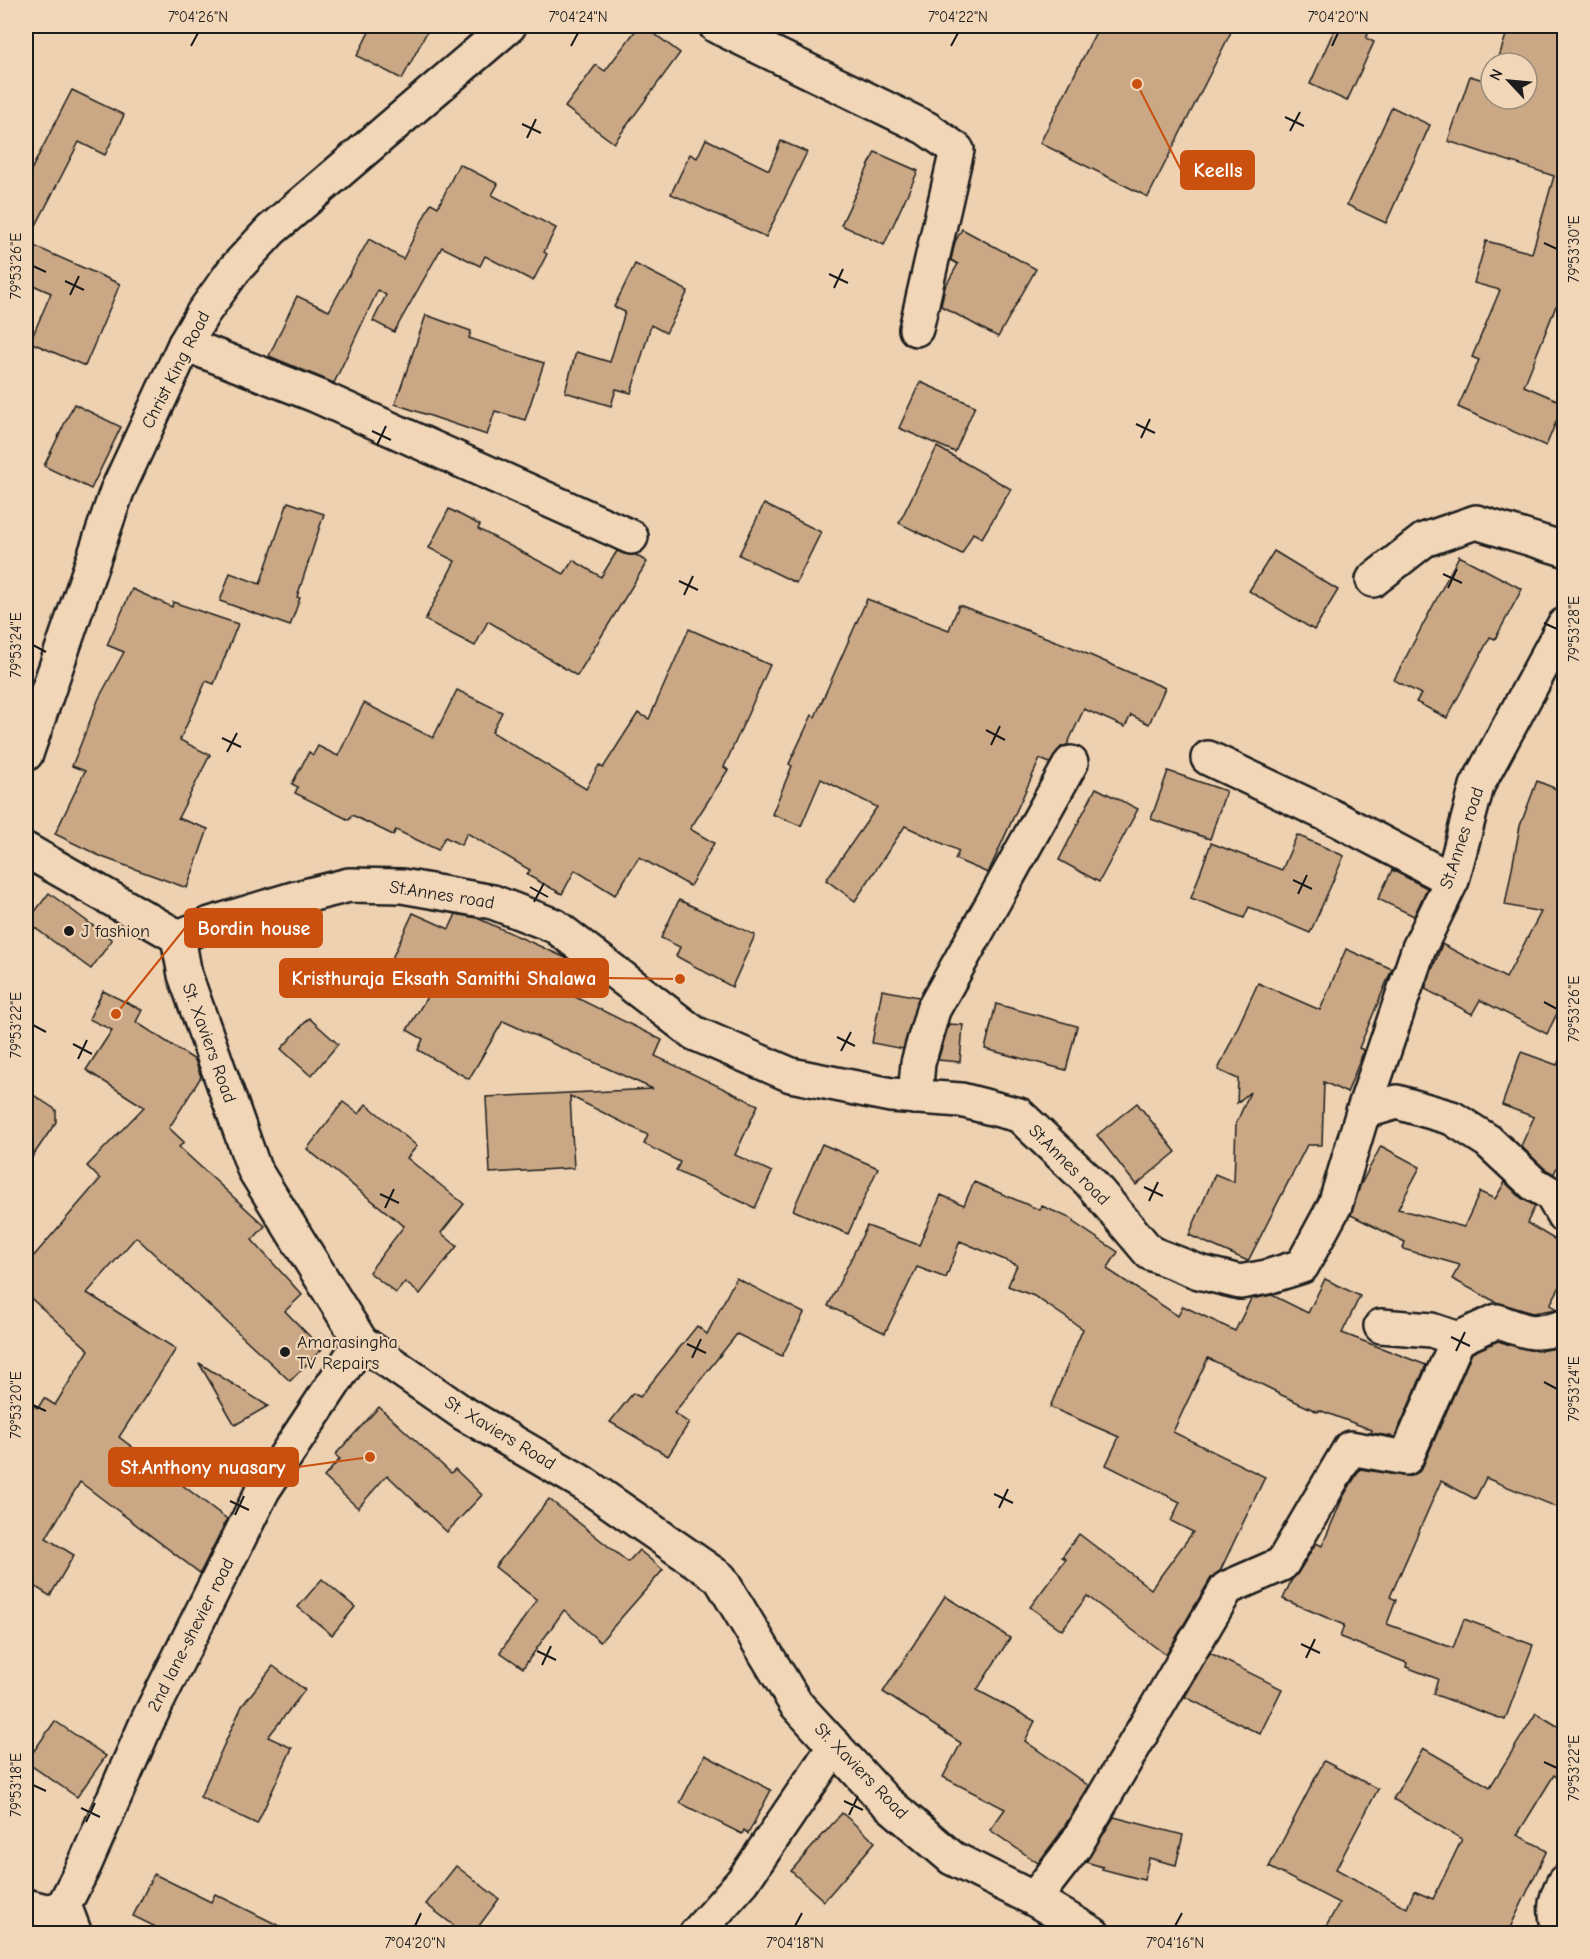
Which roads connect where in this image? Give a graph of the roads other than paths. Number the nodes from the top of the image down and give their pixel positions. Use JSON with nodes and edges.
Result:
{"nodes":[{"id":1,"x":509,"y":26,"type":"edge"},
{"id":2,"x":716,"y":26,"type":"edge"},
{"id":3,"x":916,"y":330,"type":"dead end"},
{"id":4,"x":185,"y":344,"type":"junction"},
{"id":5,"x":632,"y":537,"type":"dead end"},
{"id":6,"x":1564,"y":549,"type":"edge"},
{"id":7,"x":1373,"y":580,"type":"dead end"},
{"id":8,"x":1564,"y":625,"type":"edge"},
{"id":9,"x":1554,"y":665,"type":"edge"},
{"id":10,"x":26,"y":754,"type":"edge"},
{"id":11,"x":1208,"y":758,"type":"dead end"},
{"id":12,"x":1071,"y":763,"type":"dead end"},
{"id":13,"x":26,"y":850,"type":"edge"},
{"id":14,"x":1452,"y":880,"type":"junction"},
{"id":15,"x":178,"y":938,"type":"junction"},
{"id":16,"x":915,"y":1097,"type":"junction"},
{"id":17,"x":1363,"y":1112,"type":"junction"},
{"id":18,"x":1560,"y":1194,"type":"edge"},
{"id":19,"x":1382,"y":1326,"type":"dead end"},
{"id":20,"x":1564,"y":1327,"type":"edge"},
{"id":21,"x":1458,"y":1339,"type":"junction"},
{"id":22,"x":361,"y":1342,"type":"junction"},
{"id":23,"x":835,"y":1746,"type":"junction"},
{"id":24,"x":1564,"y":1882,"type":"edge"},
{"id":25,"x":1034,"y":1899,"type":"junction"},
{"id":26,"x":26,"y":1906,"type":"edge"},
{"id":27,"x":69,"y":1919,"type":"edge"},
{"id":28,"x":696,"y":1934,"type":"edge"},
{"id":29,"x":1093,"y":1934,"type":"edge"},
{"id":30,"x":1560,"y":1934,"type":"edge"}],
"edges":[{"from":1,"to":4,"type":"street","name":"Christ King Road"},
{"from":2,"to":3,"type":"street"},
{"from":4,"to":5,"type":"street"},
{"from":4,"to":10,"type":"street","name":"Christ King Road"},
{"from":6,"to":7,"type":"street"},
{"from":8,"to":9,"type":"street","name":"St.Annes road"},
{"from":9,"to":14,"type":"street","name":"St.Annes road"},
{"from":11,"to":14,"type":"street"},
{"from":12,"to":16,"type":"street"},
{"from":13,"to":15,"type":"street"},
{"from":14,"to":17,"type":"street","name":"St.Annes road"},
{"from":15,"to":16,"type":"street","name":"St.Annes road"},
{"from":15,"to":22,"type":"street","name":"St. Xaviers Road"},
{"from":16,"to":17,"type":"street","name":"St.Annes road"},
{"from":17,"to":18,"type":"street"},
{"from":19,"to":21,"type":"street"},
{"from":20,"to":21,"type":"street"},
{"from":21,"to":25,"type":"street"},
{"from":22,"to":23,"type":"street","name":"St. Xaviers Road"},
{"from":22,"to":27,"type":"street","name":"2nd lane-shevier road"},
{"from":23,"to":25,"type":"street","name":"St. Xaviers Road"},
{"from":23,"to":28,"type":"street"},
{"from":24,"to":30,"type":"street"},
{"from":25,"to":29,"type":"street","name":"St. Xaviers Road"},
{"from":26,"to":27,"type":"street","name":"2nd lane-shevier road"}]}
